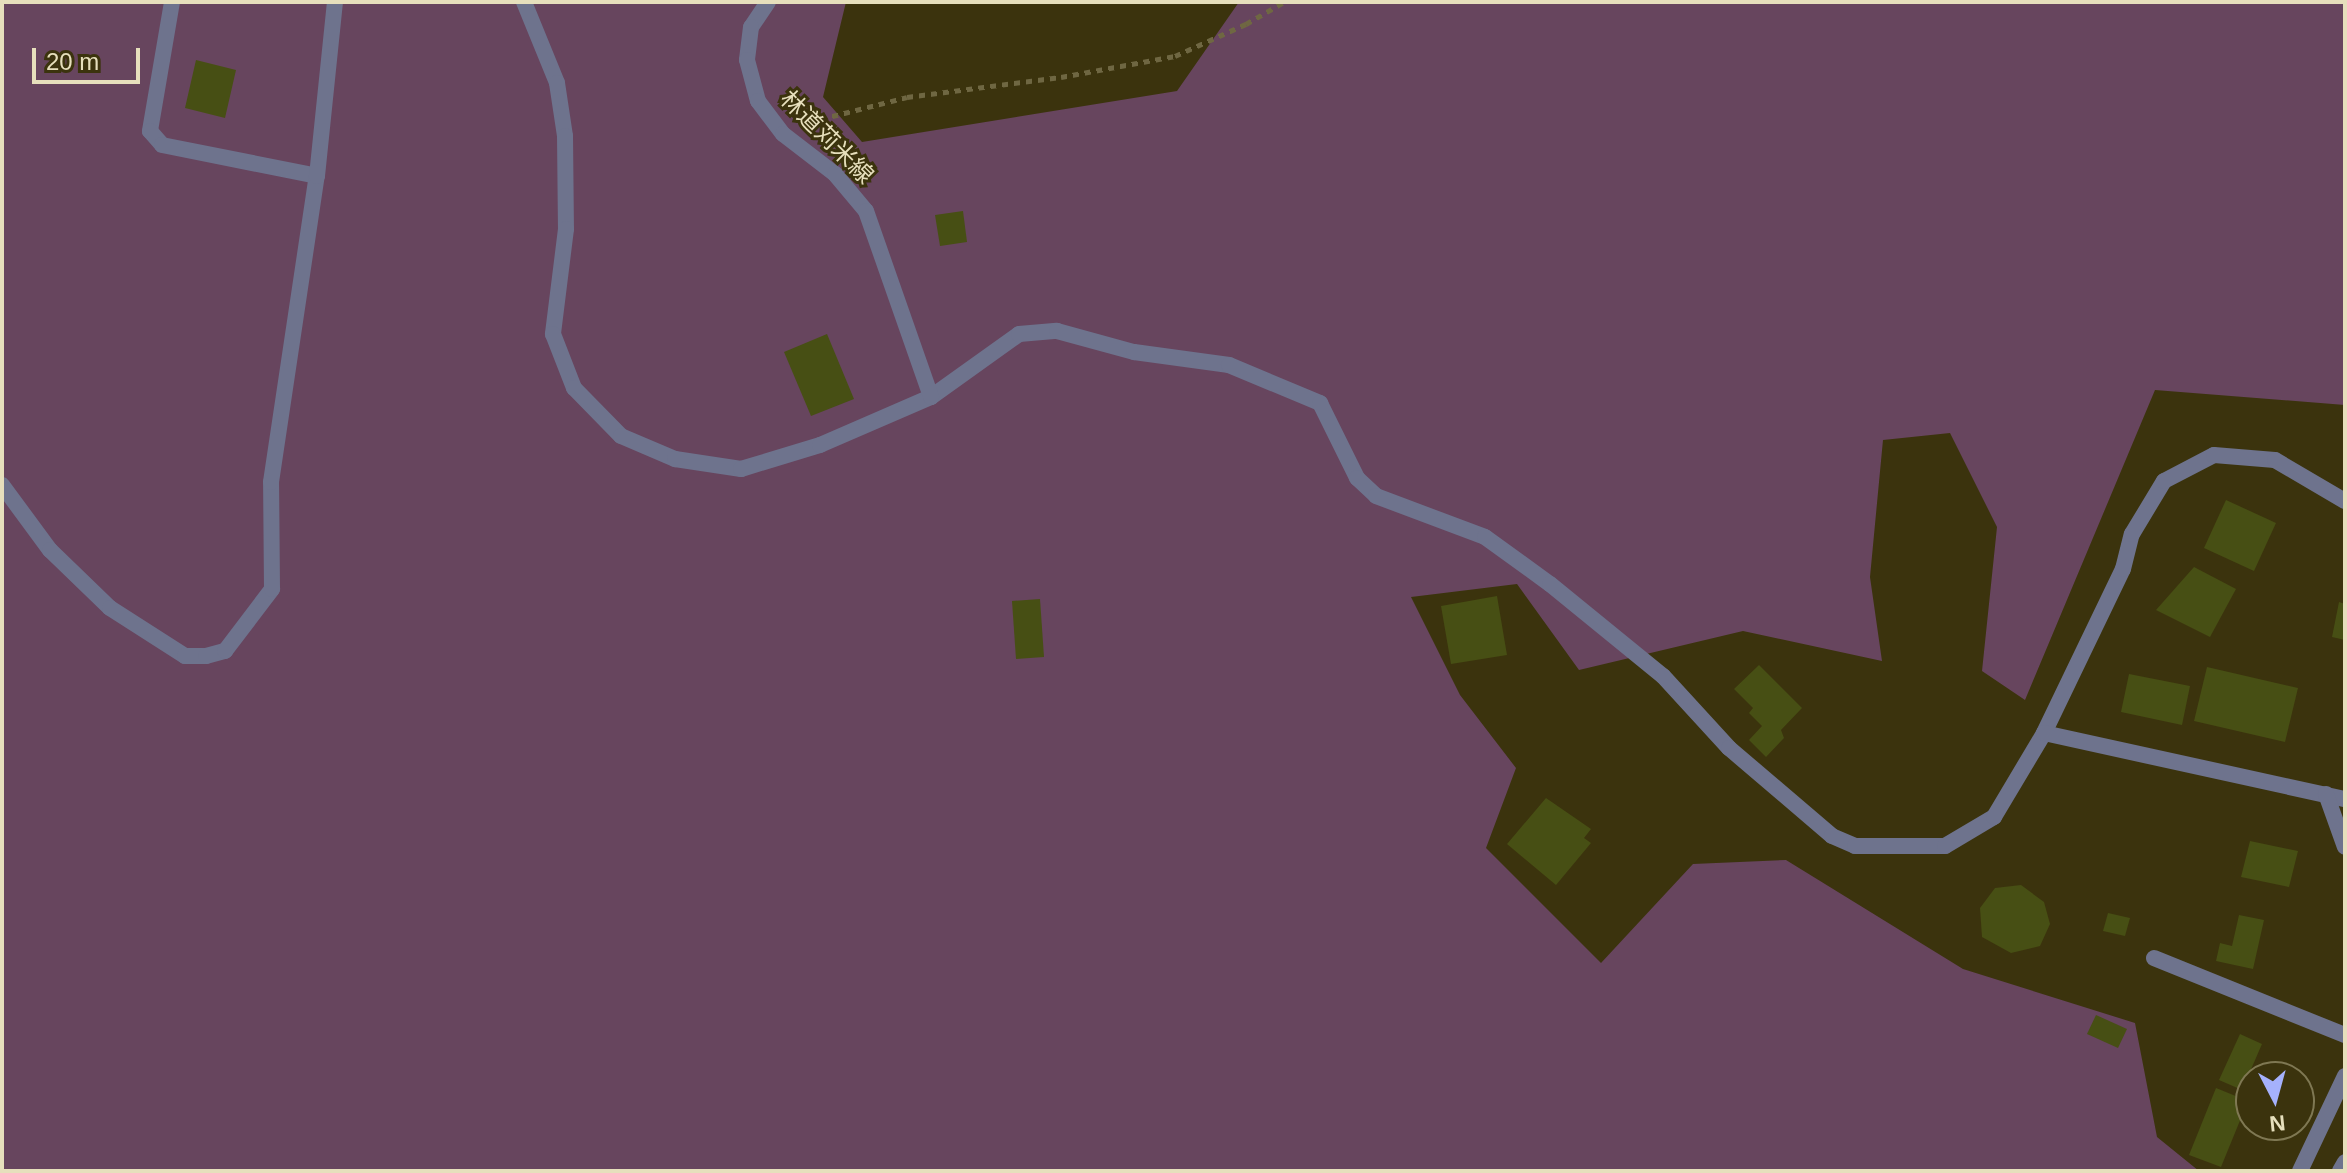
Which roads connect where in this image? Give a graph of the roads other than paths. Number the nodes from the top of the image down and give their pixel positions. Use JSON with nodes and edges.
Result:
{"nodes":[{"id":1,"x":172,"y":2,"type":"edge"},
{"id":2,"x":335,"y":2,"type":"edge"},
{"id":3,"x":524,"y":2,"type":"edge"},
{"id":4,"x":768,"y":2,"type":"edge"},
{"id":5,"x":317,"y":176,"type":"junction"},
{"id":6,"x":931,"y":397,"type":"junction"},
{"id":7,"x":2,"y":485,"type":"edge"},
{"id":8,"x":2344,"y":498,"type":"edge"},
{"id":9,"x":2044,"y":733,"type":"junction"},
{"id":10,"x":2326,"y":794,"type":"junction"},
{"id":11,"x":2345,"y":799,"type":"edge"},
{"id":12,"x":2345,"y":847,"type":"edge"},
{"id":13,"x":2154,"y":958,"type":"dead end"},
{"id":14,"x":2345,"y":1035,"type":"edge"},
{"id":15,"x":2345,"y":1076,"type":"edge"},
{"id":16,"x":2345,"y":1162,"type":"edge"},
{"id":17,"x":2300,"y":1171,"type":"edge"},
{"id":18,"x":2340,"y":1171,"type":"edge"}],
"edges":[{"from":1,"to":5,"type":"street"},
{"from":2,"to":5,"type":"street"},
{"from":3,"to":6,"type":"street"},
{"from":4,"to":6,"type":"street","name":"林道苅米線"},
{"from":5,"to":7,"type":"street"},
{"from":6,"to":9,"type":"street"},
{"from":8,"to":9,"type":"street"},
{"from":9,"to":10,"type":"street"},
{"from":10,"to":11,"type":"street"},
{"from":10,"to":12,"type":"street"},
{"from":13,"to":14,"type":"street"},
{"from":15,"to":17,"type":"street"},
{"from":16,"to":18,"type":"street"}]}
